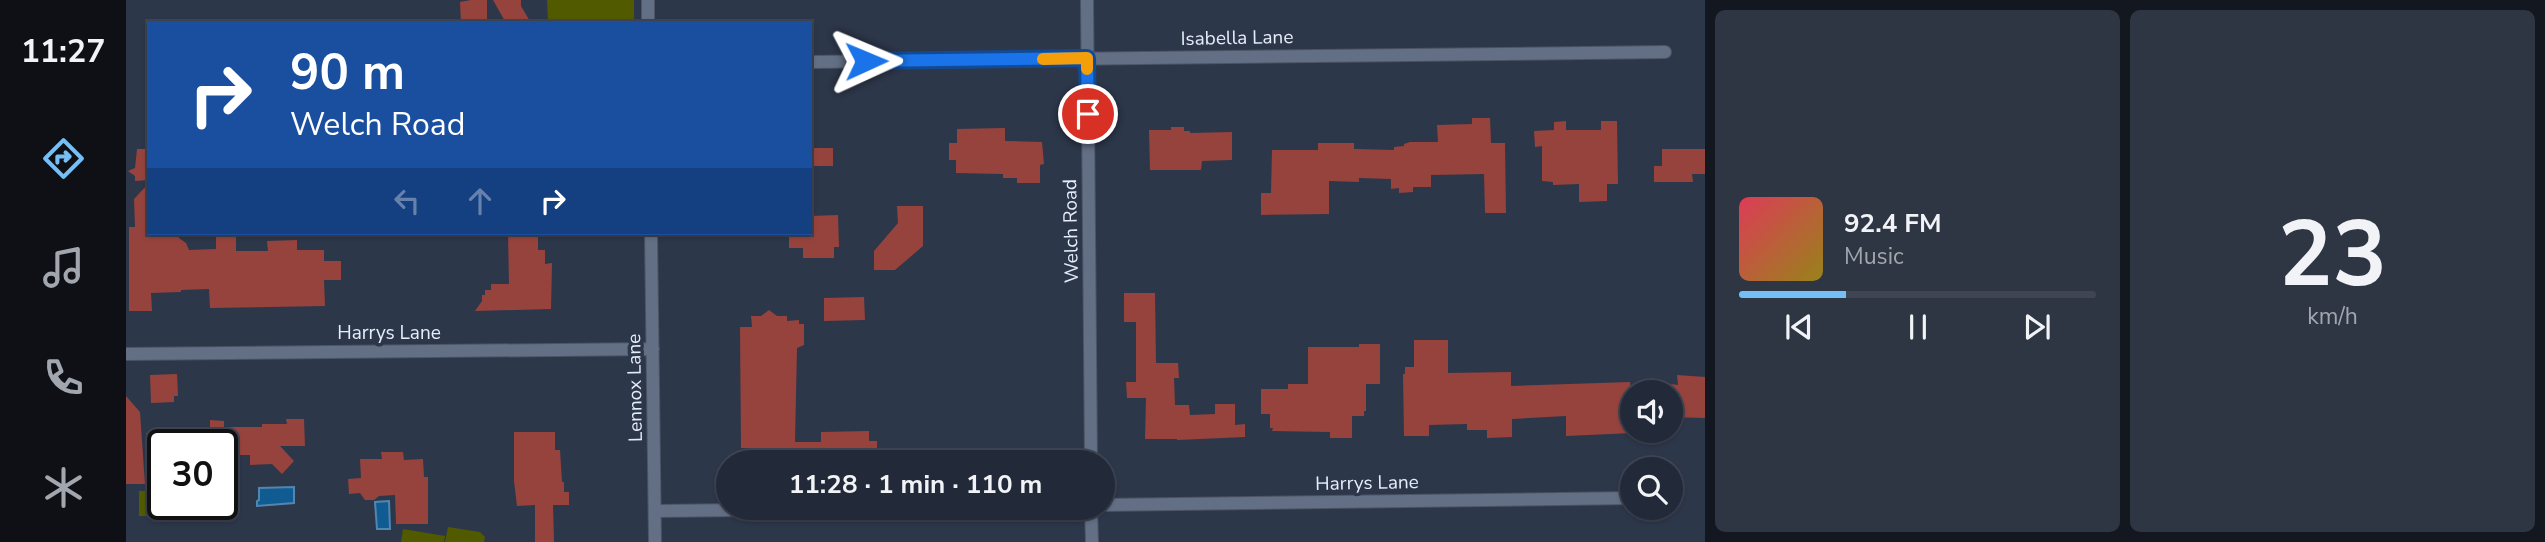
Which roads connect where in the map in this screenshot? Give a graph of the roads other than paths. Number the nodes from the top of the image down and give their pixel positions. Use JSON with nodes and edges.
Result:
{"nodes":[{"id":1,"x":648,"y":0,"type":"edge"},
{"id":2,"x":1087,"y":0,"type":"edge"},
{"id":3,"x":648,"y":21,"type":"edge"},
{"id":4,"x":1665,"y":51,"type":"dead end"},
{"id":5,"x":1087,"y":58,"type":"junction"},
{"id":6,"x":812,"y":61,"type":"edge"},
{"id":7,"x":651,"y":235,"type":"edge"},
{"id":8,"x":653,"y":349,"type":"junction"},
{"id":9,"x":126,"y":354,"type":"edge"},
{"id":10,"x":1091,"y":450,"type":"edge"},
{"id":11,"x":1620,"y":498,"type":"edge"},
{"id":12,"x":1115,"y":505,"type":"edge"},
{"id":13,"x":716,"y":510,"type":"edge"},
{"id":14,"x":655,"y":511,"type":"junction"},
{"id":15,"x":1091,"y":520,"type":"edge"},
{"id":16,"x":655,"y":542,"type":"edge"},
{"id":17,"x":1092,"y":542,"type":"edge"}],
"edges":[{"from":1,"to":3,"type":"street"},
{"from":2,"to":5,"type":"street","name":"Welch Road"},
{"from":4,"to":5,"type":"street","name":"Isabella Lane"},
{"from":5,"to":6,"type":"street","name":"Isabella Lane"},
{"from":5,"to":10,"type":"street","name":"Welch Road"},
{"from":7,"to":8,"type":"street","name":"Lennox Lane"},
{"from":8,"to":9,"type":"street","name":"Harrys Lane"},
{"from":8,"to":14,"type":"street","name":"Lennox Lane"},
{"from":11,"to":12,"type":"street","name":"Harrys Lane"},
{"from":13,"to":14,"type":"street"},
{"from":14,"to":16,"type":"street","name":"Lennox Lane"},
{"from":15,"to":17,"type":"street"}]}
